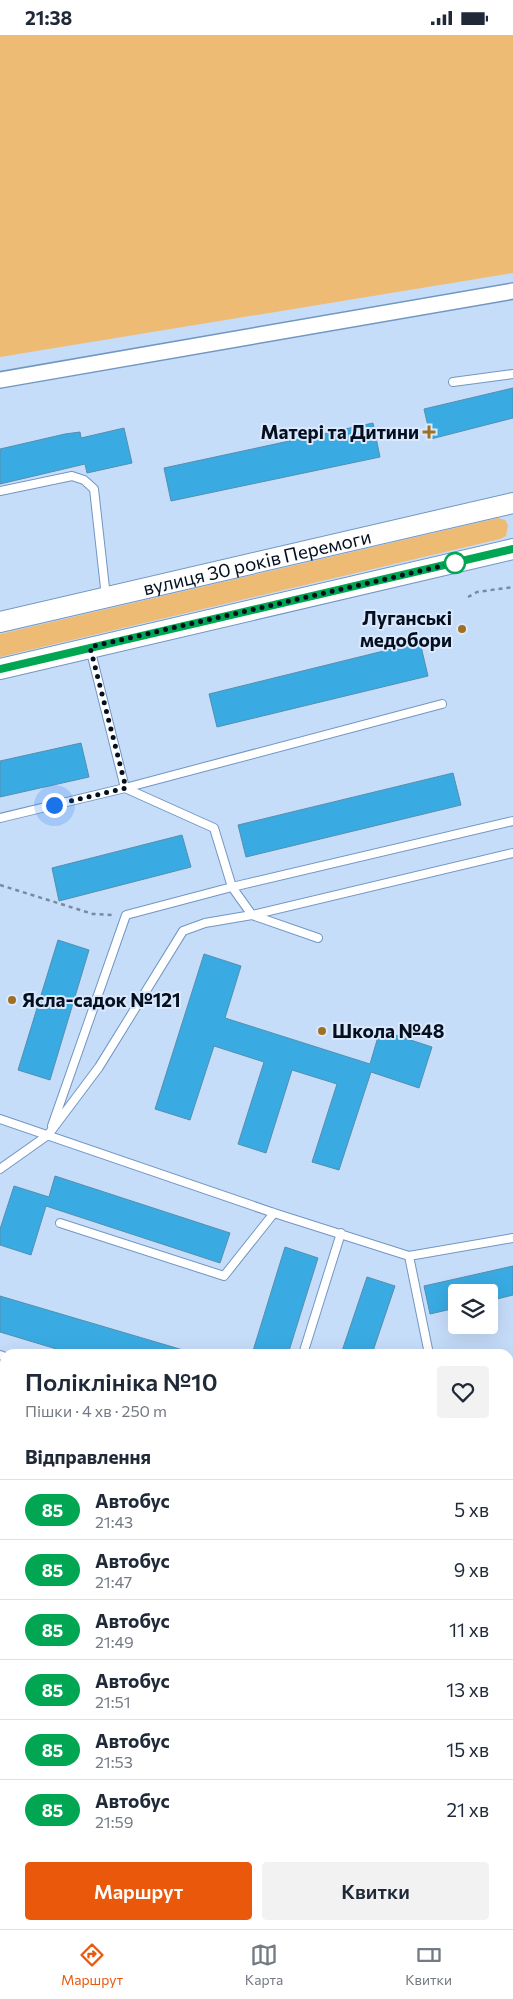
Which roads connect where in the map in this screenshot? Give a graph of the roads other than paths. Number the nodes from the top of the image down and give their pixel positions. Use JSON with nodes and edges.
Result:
{"nodes":[{"id":1,"x":513,"y":291,"type":"edge"},
{"id":2,"x":513,"y":373,"type":"edge"},
{"id":3,"x":0,"y":380,"type":"edge"},
{"id":4,"x":453,"y":382,"type":"dead end"},
{"id":5,"x":0,"y":491,"type":"edge"},
{"id":6,"x":513,"y":503,"type":"edge"},
{"id":7,"x":513,"y":549,"type":"edge"},
{"id":8,"x":106,"y":597,"type":"junction"},
{"id":9,"x":0,"y":622,"type":"edge"},
{"id":10,"x":90,"y":647,"type":"junction"},
{"id":11,"x":0,"y":669,"type":"edge"},
{"id":12,"x":442,"y":704,"type":"dead end"},
{"id":13,"x":126,"y":788,"type":"junction"},
{"id":14,"x":0,"y":818,"type":"edge"},
{"id":15,"x":513,"y":821,"type":"edge"},
{"id":16,"x":513,"y":853,"type":"edge"},
{"id":17,"x":232,"y":887,"type":"junction"},
{"id":18,"x":252,"y":915,"type":"junction"},
{"id":19,"x":318,"y":938,"type":"dead end"},
{"id":20,"x":0,"y":1119,"type":"edge"},
{"id":21,"x":48,"y":1135,"type":"junction"},
{"id":22,"x":0,"y":1169,"type":"edge"},
{"id":23,"x":274,"y":1213,"type":"junction"},
{"id":24,"x":60,"y":1223,"type":"dead end"},
{"id":25,"x":341,"y":1233,"type":"junction"},
{"id":26,"x":513,"y":1238,"type":"edge"},
{"id":27,"x":408,"y":1255,"type":"junction"},
{"id":28,"x":305,"y":1349,"type":"edge"},
{"id":29,"x":428,"y":1349,"type":"edge"}],
"edges":[{"from":1,"to":3,"type":"street"},
{"from":2,"to":4,"type":"lane"},
{"from":5,"to":8,"type":"lane"},
{"from":6,"to":8,"type":"street","name":"вулиця 30 років Перемоги"},
{"from":7,"to":10,"type":"street"},
{"from":8,"to":9,"type":"street","name":"вулиця 30 років Перемоги"},
{"from":10,"to":11,"type":"street"},
{"from":10,"to":13,"type":"lane"},
{"from":12,"to":13,"type":"lane"},
{"from":13,"to":14,"type":"lane"},
{"from":13,"to":17,"type":"lane"},
{"from":15,"to":17,"type":"lane"},
{"from":16,"to":18,"type":"lane"},
{"from":17,"to":18,"type":"lane"},
{"from":17,"to":21,"type":"lane"},
{"from":18,"to":19,"type":"lane"},
{"from":18,"to":21,"type":"lane"},
{"from":20,"to":21,"type":"lane"},
{"from":21,"to":22,"type":"lane"},
{"from":21,"to":23,"type":"lane"},
{"from":23,"to":24,"type":"lane"},
{"from":23,"to":25,"type":"lane"},
{"from":25,"to":27,"type":"lane"},
{"from":25,"to":28,"type":"lane"},
{"from":26,"to":27,"type":"lane"},
{"from":27,"to":29,"type":"lane"}]}
